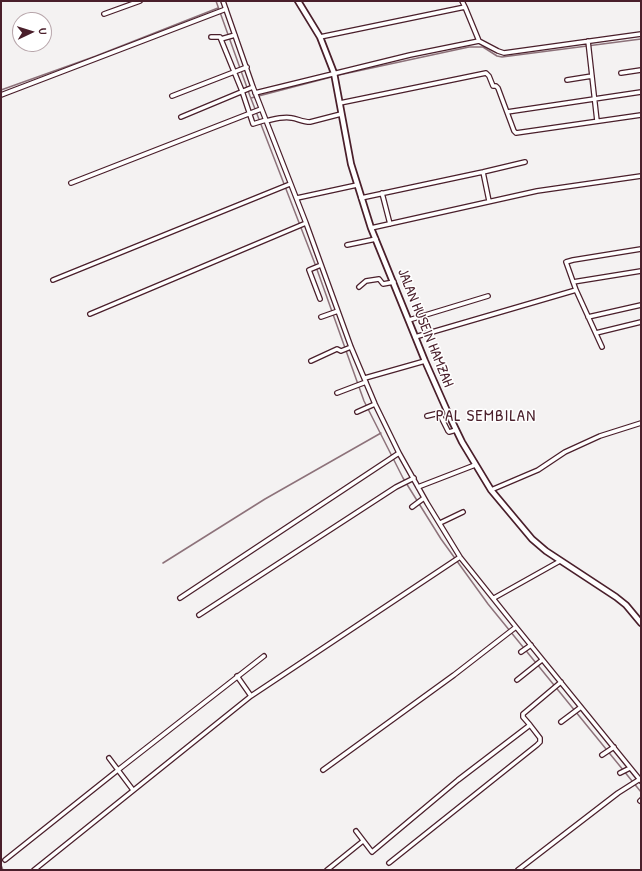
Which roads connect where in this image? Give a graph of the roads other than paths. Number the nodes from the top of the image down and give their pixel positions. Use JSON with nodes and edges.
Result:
{"nodes":[{"id":1,"x":140,"y":1,"type":"edge"},
{"id":2,"x":223,"y":1,"type":"edge"},
{"id":3,"x":298,"y":1,"type":"edge"},
{"id":4,"x":462,"y":1,"type":"edge"},
{"id":5,"x":465,"y":7,"type":"junction"},
{"id":6,"x":224,"y":10,"type":"junction"},
{"id":7,"x":104,"y":14,"type":"dead end"},
{"id":8,"x":641,"y":34,"type":"edge"},
{"id":9,"x":233,"y":36,"type":"junction"},
{"id":10,"x":211,"y":37,"type":"dead end"},
{"id":11,"x":320,"y":37,"type":"junction"},
{"id":12,"x":222,"y":39,"type":"junction"},
{"id":13,"x":479,"y":41,"type":"junction"},
{"id":14,"x":588,"y":44,"type":"junction"},
{"id":15,"x":246,"y":67,"type":"junction"},
{"id":16,"x":641,"y":70,"type":"edge"},
{"id":17,"x":236,"y":71,"type":"junction"},
{"id":18,"x":621,"y":73,"type":"dead end"},
{"id":19,"x":335,"y":75,"type":"junction"},
{"id":20,"x":592,"y":76,"type":"junction"},
{"id":21,"x":567,"y":80,"type":"dead end"},
{"id":22,"x":253,"y":87,"type":"junction"},
{"id":23,"x":242,"y":91,"type":"junction"},
{"id":24,"x":641,"y":92,"type":"edge"},
{"id":25,"x":256,"y":94,"type":"junction"},
{"id":26,"x":1,"y":95,"type":"edge"},
{"id":27,"x":172,"y":96,"type":"dead end"},
{"id":28,"x":594,"y":98,"type":"junction"},
{"id":29,"x":340,"y":103,"type":"junction"},
{"id":30,"x":261,"y":109,"type":"junction"},
{"id":31,"x":250,"y":112,"type":"junction"},
{"id":32,"x":507,"y":112,"type":"junction"},
{"id":33,"x":341,"y":114,"type":"junction"},
{"id":34,"x":641,"y":115,"type":"edge"},
{"id":35,"x":181,"y":117,"type":"dead end"},
{"id":36,"x":265,"y":120,"type":"junction"},
{"id":37,"x":597,"y":121,"type":"junction"},
{"id":38,"x":525,"y":162,"type":"dead end"},
{"id":39,"x":483,"y":172,"type":"junction"},
{"id":40,"x":641,"y":176,"type":"edge"},
{"id":41,"x":71,"y":183,"type":"dead end"},
{"id":42,"x":289,"y":184,"type":"junction"},
{"id":43,"x":357,"y":185,"type":"junction"},
{"id":44,"x":382,"y":193,"type":"junction"},
{"id":45,"x":297,"y":198,"type":"junction"},
{"id":46,"x":361,"y":198,"type":"junction"},
{"id":47,"x":489,"y":201,"type":"junction"},
{"id":48,"x":304,"y":223,"type":"junction"},
{"id":49,"x":390,"y":224,"type":"junction"},
{"id":50,"x":371,"y":228,"type":"junction"},
{"id":51,"x":376,"y":239,"type":"junction"},
{"id":52,"x":347,"y":245,"type":"dead end"},
{"id":53,"x":641,"y":249,"type":"edge"},
{"id":54,"x":320,"y":265,"type":"junction"},
{"id":55,"x":641,"y":271,"type":"edge"},
{"id":56,"x":53,"y":280,"type":"dead end"},
{"id":57,"x":394,"y":282,"type":"junction"},
{"id":58,"x":573,"y":282,"type":"junction"},
{"id":59,"x":359,"y":287,"type":"dead end"},
{"id":60,"x":576,"y":290,"type":"junction"},
{"id":61,"x":488,"y":296,"type":"dead end"},
{"id":62,"x":320,"y":299,"type":"dead end"},
{"id":63,"x":641,"y":305,"type":"edge"},
{"id":64,"x":336,"y":312,"type":"junction"},
{"id":65,"x":90,"y":314,"type":"dead end"},
{"id":66,"x":321,"y":317,"type":"dead end"},
{"id":67,"x":588,"y":317,"type":"junction"},
{"id":68,"x":408,"y":320,"type":"junction"},
{"id":69,"x":641,"y":322,"type":"edge"},
{"id":70,"x":596,"y":333,"type":"junction"},
{"id":71,"x":415,"y":336,"type":"junction"},
{"id":72,"x":602,"y":347,"type":"dead end"},
{"id":73,"x":349,"y":348,"type":"junction"},
{"id":74,"x":311,"y":361,"type":"dead end"},
{"id":75,"x":425,"y":361,"type":"junction"},
{"id":76,"x":365,"y":381,"type":"junction"},
{"id":77,"x":337,"y":393,"type":"dead end"},
{"id":78,"x":374,"y":405,"type":"junction"},
{"id":79,"x":357,"y":412,"type":"dead end"},
{"id":80,"x":427,"y":416,"type":"dead end"},
{"id":81,"x":641,"y":423,"type":"edge"},
{"id":82,"x":456,"y":430,"type":"junction"},
{"id":83,"x":398,"y":453,"type":"junction"},
{"id":84,"x":475,"y":465,"type":"junction"},
{"id":85,"x":413,"y":479,"type":"junction"},
{"id":86,"x":418,"y":487,"type":"junction"},
{"id":87,"x":491,"y":490,"type":"junction"},
{"id":88,"x":424,"y":498,"type":"junction"},
{"id":89,"x":412,"y":507,"type":"dead end"},
{"id":90,"x":462,"y":512,"type":"dead end"},
{"id":91,"x":440,"y":523,"type":"junction"},
{"id":92,"x":460,"y":557,"type":"junction"},
{"id":93,"x":560,"y":561,"type":"junction"},
{"id":94,"x":180,"y":598,"type":"dead end"},
{"id":95,"x":494,"y":598,"type":"junction"},
{"id":96,"x":199,"y":615,"type":"dead end"},
{"id":97,"x":641,"y":623,"type":"edge"},
{"id":98,"x":515,"y":627,"type":"junction"},
{"id":99,"x":529,"y":646,"type":"junction"},
{"id":100,"x":521,"y":652,"type":"dead end"},
{"id":101,"x":264,"y":656,"type":"dead end"},
{"id":102,"x":542,"y":660,"type":"junction"},
{"id":103,"x":237,"y":676,"type":"junction"},
{"id":104,"x":517,"y":680,"type":"dead end"},
{"id":105,"x":559,"y":683,"type":"junction"},
{"id":106,"x":251,"y":696,"type":"junction"},
{"id":107,"x":580,"y":708,"type":"junction"},
{"id":108,"x":561,"y":722,"type":"dead end"},
{"id":109,"x":530,"y":725,"type":"junction"},
{"id":110,"x":613,"y":747,"type":"junction"},
{"id":111,"x":603,"y":755,"type":"dead end"},
{"id":112,"x":109,"y":758,"type":"dead end"},
{"id":113,"x":630,"y":768,"type":"junction"},
{"id":114,"x":118,"y":770,"type":"junction"},
{"id":115,"x":323,"y":770,"type":"dead end"},
{"id":116,"x":621,"y":772,"type":"dead end"},
{"id":117,"x":639,"y":778,"type":"edge"},
{"id":118,"x":133,"y":790,"type":"junction"},
{"id":119,"x":356,"y":831,"type":"dead end"},
{"id":120,"x":364,"y":841,"type":"junction"},
{"id":121,"x":5,"y":860,"type":"dead end"},
{"id":122,"x":389,"y":863,"type":"dead end"},
{"id":123,"x":34,"y":870,"type":"edge"},
{"id":124,"x":327,"y":870,"type":"edge"},
{"id":125,"x":518,"y":870,"type":"edge"}],
"edges":[{"from":1,"to":7,"type":"street"},
{"from":2,"to":6,"type":"street"},
{"from":3,"to":11,"type":"street","name":"JALAN HUSEIN HAMZAH"},
{"from":4,"to":5,"type":"street"},
{"from":5,"to":11,"type":"street"},
{"from":5,"to":13,"type":"street"},
{"from":6,"to":9,"type":"street"},
{"from":6,"to":26,"type":"street"},
{"from":8,"to":14,"type":"street"},
{"from":9,"to":12,"type":"street"},
{"from":9,"to":15,"type":"street"},
{"from":10,"to":12,"type":"street"},
{"from":11,"to":19,"type":"street","name":"JALAN HUSEIN HAMZAH"},
{"from":12,"to":17,"type":"street"},
{"from":13,"to":14,"type":"street"},
{"from":13,"to":19,"type":"street"},
{"from":14,"to":20,"type":"street"},
{"from":15,"to":17,"type":"street"},
{"from":15,"to":22,"type":"street"},
{"from":16,"to":18,"type":"street"},
{"from":17,"to":23,"type":"street"},
{"from":17,"to":27,"type":"street"},
{"from":19,"to":25,"type":"street"},
{"from":19,"to":29,"type":"street","name":"JALAN HUSEIN HAMZAH"},
{"from":20,"to":21,"type":"street"},
{"from":20,"to":28,"type":"street"},
{"from":22,"to":23,"type":"street"},
{"from":22,"to":25,"type":"street"},
{"from":23,"to":31,"type":"street"},
{"from":23,"to":35,"type":"street"},
{"from":24,"to":28,"type":"street"},
{"from":25,"to":30,"type":"street"},
{"from":28,"to":32,"type":"street"},
{"from":28,"to":37,"type":"street"},
{"from":29,"to":32,"type":"street"},
{"from":29,"to":33,"type":"street","name":"JALAN HUSEIN HAMZAH"},
{"from":30,"to":31,"type":"street"},
{"from":30,"to":36,"type":"street"},
{"from":31,"to":36,"type":"street"},
{"from":31,"to":41,"type":"street"},
{"from":32,"to":37,"type":"street"},
{"from":33,"to":36,"type":"street"},
{"from":33,"to":43,"type":"street","name":"JALAN HUSEIN HAMZAH"},
{"from":34,"to":37,"type":"street"},
{"from":36,"to":42,"type":"street"},
{"from":38,"to":39,"type":"street"},
{"from":39,"to":44,"type":"street"},
{"from":39,"to":47,"type":"street"},
{"from":40,"to":47,"type":"street"},
{"from":42,"to":45,"type":"street"},
{"from":42,"to":56,"type":"street"},
{"from":43,"to":45,"type":"street"},
{"from":43,"to":46,"type":"street","name":"JALAN HUSEIN HAMZAH"},
{"from":44,"to":46,"type":"street"},
{"from":44,"to":49,"type":"street"},
{"from":45,"to":48,"type":"street"},
{"from":46,"to":50,"type":"street","name":"JALAN HUSEIN HAMZAH"},
{"from":47,"to":49,"type":"street"},
{"from":48,"to":54,"type":"street"},
{"from":48,"to":65,"type":"street"},
{"from":49,"to":50,"type":"street"},
{"from":50,"to":51,"type":"street","name":"JALAN HUSEIN HAMZAH"},
{"from":51,"to":52,"type":"street"},
{"from":51,"to":57,"type":"street","name":"JALAN HUSEIN HAMZAH"},
{"from":53,"to":58,"type":"street"},
{"from":54,"to":62,"type":"street"},
{"from":54,"to":64,"type":"street"},
{"from":55,"to":58,"type":"street"},
{"from":57,"to":59,"type":"street"},
{"from":57,"to":68,"type":"street","name":"JALAN HUSEIN HAMZAH"},
{"from":58,"to":60,"type":"street"},
{"from":60,"to":67,"type":"street"},
{"from":60,"to":71,"type":"street"},
{"from":61,"to":68,"type":"street"},
{"from":63,"to":67,"type":"street"},
{"from":64,"to":66,"type":"street"},
{"from":64,"to":73,"type":"street"},
{"from":67,"to":70,"type":"street"},
{"from":68,"to":71,"type":"street","name":"JALAN HUSEIN HAMZAH"},
{"from":69,"to":70,"type":"street"},
{"from":70,"to":72,"type":"street"},
{"from":71,"to":75,"type":"street","name":"JALAN HUSEIN HAMZAH"},
{"from":73,"to":74,"type":"street"},
{"from":73,"to":76,"type":"street"},
{"from":75,"to":76,"type":"street"},
{"from":75,"to":82,"type":"street","name":"JALAN HUSEIN HAMZAH"},
{"from":76,"to":77,"type":"street"},
{"from":76,"to":78,"type":"street"},
{"from":78,"to":79,"type":"street"},
{"from":78,"to":83,"type":"street"},
{"from":80,"to":82,"type":"street"},
{"from":81,"to":87,"type":"street"},
{"from":82,"to":84,"type":"street","name":"JALAN HUSEIN HAMZAH"},
{"from":83,"to":85,"type":"street"},
{"from":83,"to":94,"type":"street"},
{"from":84,"to":86,"type":"street"},
{"from":84,"to":87,"type":"street","name":"JALAN HUSEIN HAMZAH"},
{"from":85,"to":86,"type":"street"},
{"from":85,"to":96,"type":"street"},
{"from":86,"to":88,"type":"street"},
{"from":87,"to":93,"type":"street","name":"JALAN HUSEIN HAMZAH"},
{"from":88,"to":89,"type":"street"},
{"from":88,"to":91,"type":"street"},
{"from":90,"to":91,"type":"street"},
{"from":91,"to":92,"type":"street"},
{"from":92,"to":95,"type":"street"},
{"from":92,"to":106,"type":"street"},
{"from":93,"to":95,"type":"street"},
{"from":93,"to":97,"type":"street","name":"JALAN HUSEIN HAMZAH"},
{"from":95,"to":98,"type":"street"},
{"from":98,"to":99,"type":"street"},
{"from":98,"to":115,"type":"street"},
{"from":99,"to":100,"type":"street"},
{"from":99,"to":102,"type":"street"},
{"from":101,"to":103,"type":"street"},
{"from":102,"to":104,"type":"street"},
{"from":102,"to":105,"type":"street"},
{"from":103,"to":106,"type":"street"},
{"from":103,"to":114,"type":"street"},
{"from":105,"to":107,"type":"street"},
{"from":105,"to":109,"type":"street"},
{"from":106,"to":118,"type":"street"},
{"from":107,"to":108,"type":"street"},
{"from":107,"to":110,"type":"street"},
{"from":109,"to":120,"type":"street"},
{"from":109,"to":122,"type":"street"},
{"from":110,"to":111,"type":"street"},
{"from":110,"to":113,"type":"street"},
{"from":112,"to":114,"type":"street"},
{"from":113,"to":116,"type":"street"},
{"from":113,"to":117,"type":"street"},
{"from":114,"to":118,"type":"street"},
{"from":114,"to":121,"type":"street"},
{"from":117,"to":125,"type":"street"},
{"from":118,"to":123,"type":"street"},
{"from":119,"to":120,"type":"street"},
{"from":120,"to":124,"type":"street"}]}
